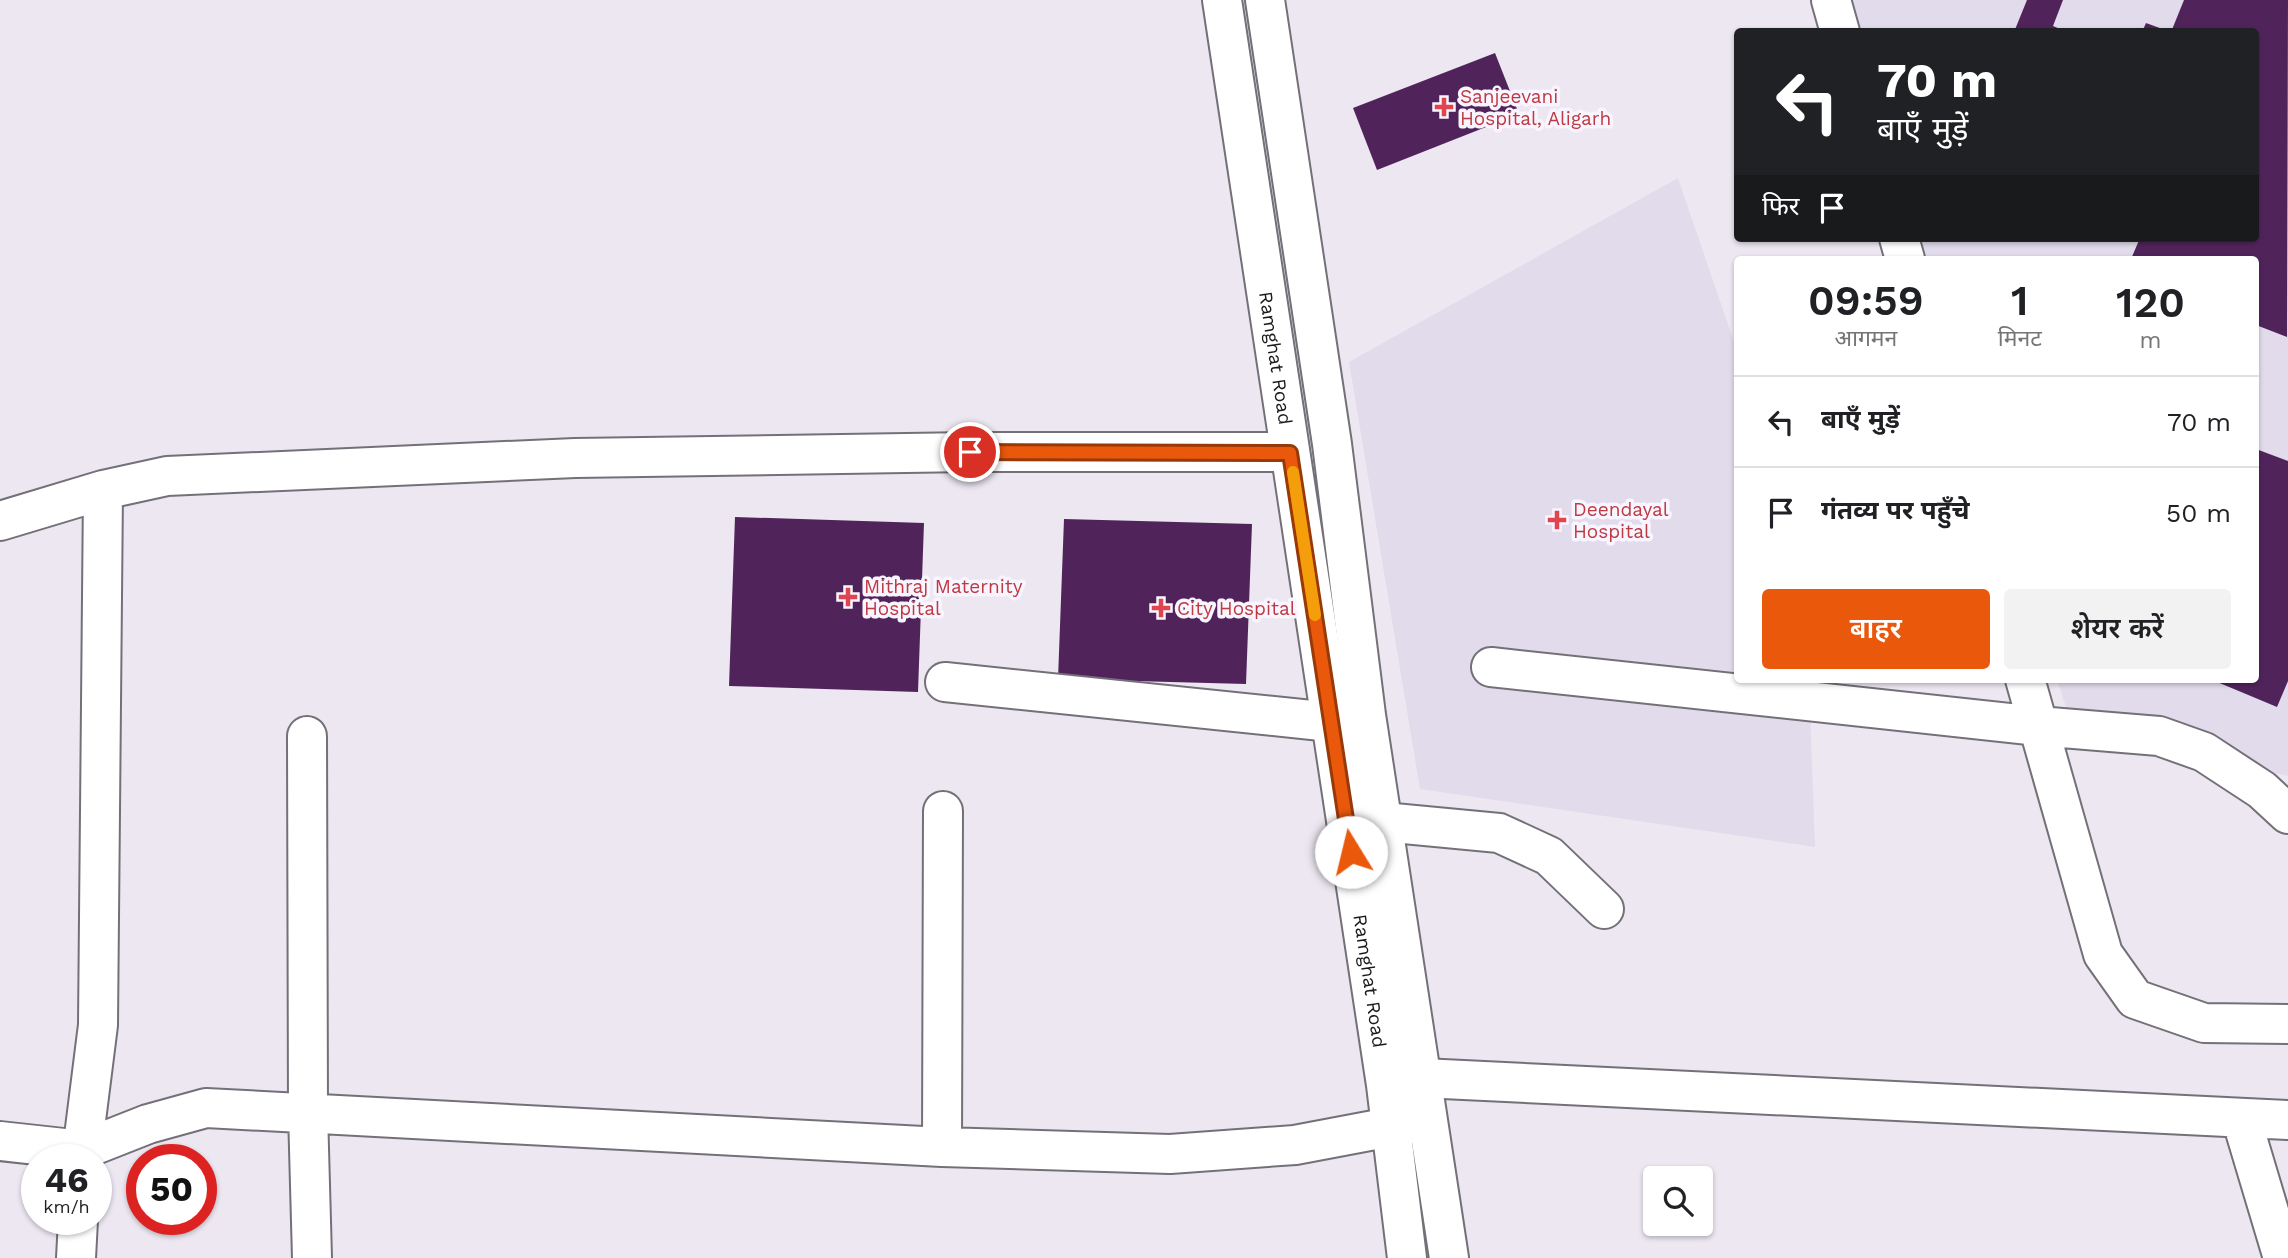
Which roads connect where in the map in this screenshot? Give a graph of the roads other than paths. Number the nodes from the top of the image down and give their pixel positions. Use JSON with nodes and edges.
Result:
{"nodes":[{"id":1,"x":1222,"y":0,"type":"edge"},
{"id":2,"x":1265,"y":0,"type":"edge"},
{"id":3,"x":1831,"y":0,"type":"edge"},
{"id":4,"x":1839,"y":28,"type":"edge"},
{"id":5,"x":1290,"y":453,"type":"junction"},
{"id":6,"x":103,"y":490,"type":"junction"},
{"id":7,"x":0,"y":521,"type":"edge"},
{"id":8,"x":1492,"y":667,"type":"dead end"},
{"id":9,"x":945,"y":682,"type":"dead end"},
{"id":10,"x":2026,"y":683,"type":"edge"},
{"id":11,"x":1331,"y":722,"type":"junction"},
{"id":12,"x":2038,"y":726,"type":"junction"},
{"id":13,"x":307,"y":736,"type":"dead end"},
{"id":14,"x":943,"y":811,"type":"dead end"},
{"id":15,"x":2288,"y":814,"type":"edge"},
{"id":16,"x":1383,"y":822,"type":"junction"},
{"id":17,"x":1604,"y":909,"type":"dead end"},
{"id":18,"x":2288,"y":1024,"type":"edge"},
{"id":19,"x":1422,"y":1078,"type":"junction"},
{"id":20,"x":308,"y":1112,"type":"junction"},
{"id":21,"x":1428,"y":1120,"type":"junction"},
{"id":22,"x":2288,"y":1120,"type":"edge"},
{"id":23,"x":2242,"y":1121,"type":"junction"},
{"id":24,"x":1390,"y":1125,"type":"junction"},
{"id":25,"x":0,"y":1142,"type":"edge"},
{"id":26,"x":82,"y":1144,"type":"edge"},
{"id":27,"x":105,"y":1144,"type":"edge"},
{"id":28,"x":21,"y":1145,"type":"edge"},
{"id":29,"x":942,"y":1147,"type":"junction"},
{"id":30,"x":77,"y":1235,"type":"edge"},
{"id":31,"x":76,"y":1258,"type":"edge"},
{"id":32,"x":312,"y":1258,"type":"edge"},
{"id":33,"x":1407,"y":1258,"type":"edge"},
{"id":34,"x":1449,"y":1258,"type":"edge"},
{"id":35,"x":2283,"y":1258,"type":"edge"}],
"edges":[{"from":1,"to":5,"type":"street","name":"Ramghat Road"},
{"from":2,"to":16,"type":"street","name":"Ramghat Road"},
{"from":3,"to":4,"type":"street"},
{"from":5,"to":6,"type":"street"},
{"from":5,"to":11,"type":"street","name":"Ramghat Road"},
{"from":6,"to":7,"type":"street"},
{"from":6,"to":26,"type":"street"},
{"from":8,"to":12,"type":"street"},
{"from":9,"to":11,"type":"street"},
{"from":10,"to":12,"type":"street"},
{"from":11,"to":24,"type":"street","name":"Ramghat Road"},
{"from":12,"to":15,"type":"street"},
{"from":12,"to":18,"type":"street"},
{"from":13,"to":20,"type":"street"},
{"from":14,"to":29,"type":"street"},
{"from":16,"to":17,"type":"street"},
{"from":16,"to":19,"type":"street","name":"Ramghat Road"},
{"from":19,"to":21,"type":"street","name":"Ramghat Road"},
{"from":19,"to":23,"type":"street"},
{"from":20,"to":27,"type":"street"},
{"from":20,"to":29,"type":"street"},
{"from":20,"to":32,"type":"street"},
{"from":21,"to":24,"type":"street"},
{"from":21,"to":34,"type":"street","name":"Ramghat Road"},
{"from":22,"to":23,"type":"street"},
{"from":23,"to":35,"type":"street"},
{"from":24,"to":29,"type":"street"},
{"from":24,"to":33,"type":"street","name":"Ramghat Road"},
{"from":25,"to":28,"type":"street"},
{"from":30,"to":31,"type":"street"}]}
